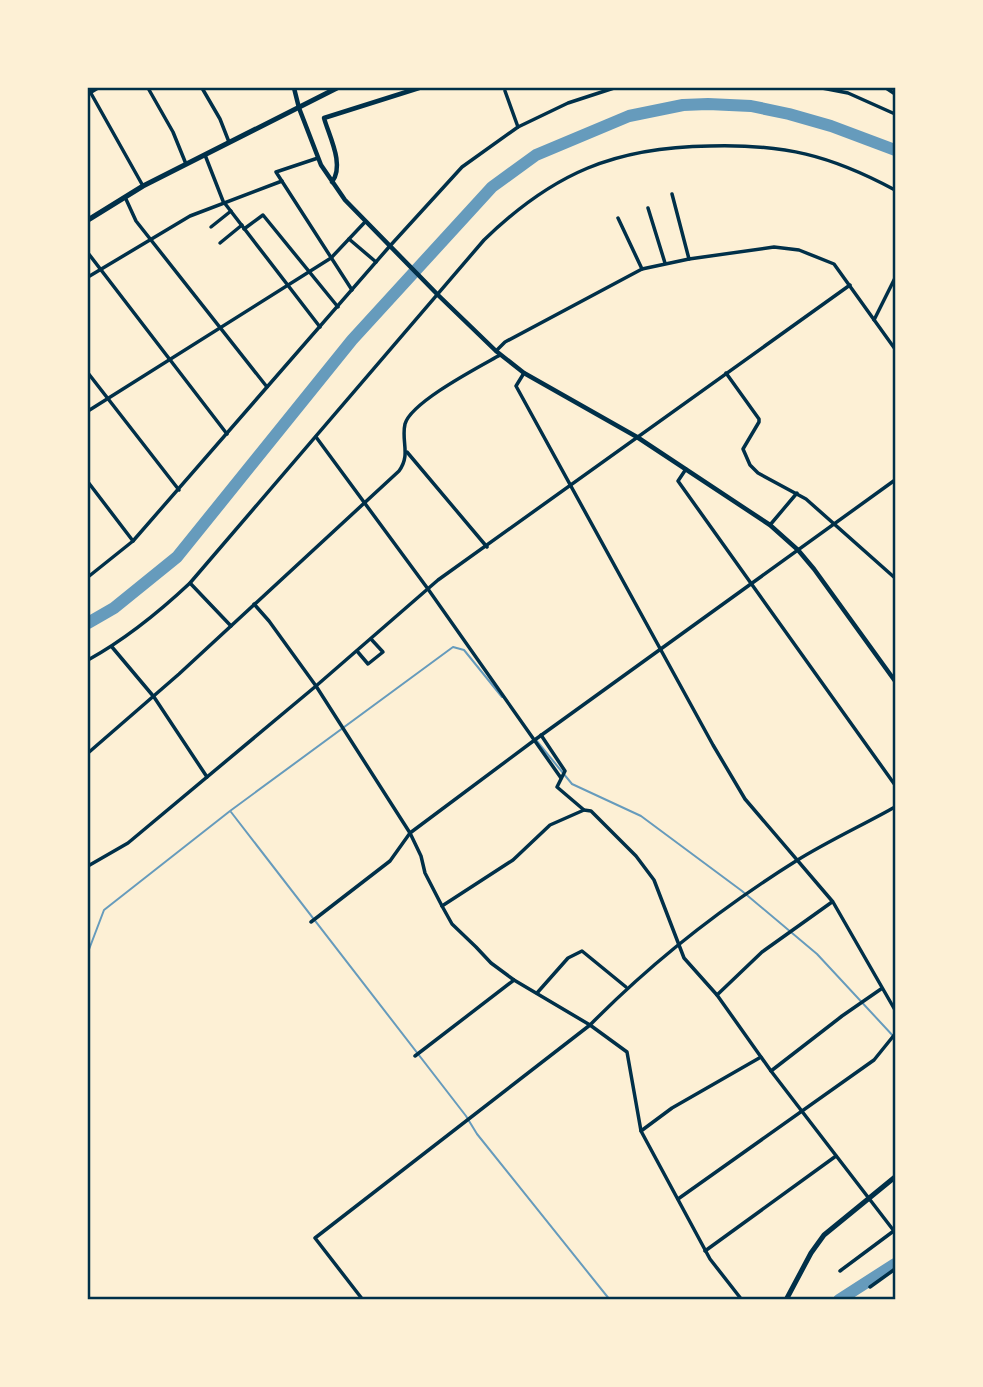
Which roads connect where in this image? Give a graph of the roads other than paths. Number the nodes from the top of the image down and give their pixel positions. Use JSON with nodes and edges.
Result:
{"nodes":[{"id":1,"x":98,"y":88,"type":"edge"},
{"id":2,"x":148,"y":88,"type":"edge"},
{"id":3,"x":202,"y":88,"type":"edge"},
{"id":4,"x":294,"y":88,"type":"edge"},
{"id":5,"x":337,"y":88,"type":"edge"},
{"id":6,"x":419,"y":88,"type":"edge"},
{"id":7,"x":614,"y":88,"type":"edge"},
{"id":8,"x":822,"y":88,"type":"edge"},
{"id":9,"x":886,"y":88,"type":"edge"},
{"id":10,"x":849,"y":90,"type":"edge"},
{"id":11,"x":89,"y":91,"type":"edge"},
{"id":12,"x":505,"y":91,"type":"dead end"},
{"id":13,"x":895,"y":94,"type":"edge"},
{"id":14,"x":299,"y":108,"type":"junction"},
{"id":15,"x":895,"y":114,"type":"edge"},
{"id":16,"x":518,"y":127,"type":"junction"},
{"id":17,"x":229,"y":142,"type":"junction"},
{"id":18,"x":205,"y":155,"type":"junction"},
{"id":19,"x":318,"y":158,"type":"junction"},
{"id":20,"x":187,"y":165,"type":"junction"},
{"id":21,"x":282,"y":181,"type":"junction"},
{"id":22,"x":332,"y":182,"type":"junction"},
{"id":23,"x":143,"y":186,"type":"junction"},
{"id":24,"x":895,"y":190,"type":"edge"},
{"id":25,"x":673,"y":194,"type":"dead end"},
{"id":26,"x":125,"y":197,"type":"junction"},
{"id":27,"x":223,"y":201,"type":"junction"},
{"id":28,"x":648,"y":208,"type":"dead end"},
{"id":29,"x":231,"y":211,"type":"junction"},
{"id":30,"x":618,"y":218,"type":"dead end"},
{"id":31,"x":88,"y":220,"type":"edge"},
{"id":32,"x":365,"y":222,"type":"junction"},
{"id":33,"x":243,"y":227,"type":"junction"},
{"id":34,"x":211,"y":228,"type":"dead end"},
{"id":35,"x":349,"y":239,"type":"junction"},
{"id":36,"x":150,"y":240,"type":"junction"},
{"id":37,"x":220,"y":243,"type":"dead end"},
{"id":38,"x":389,"y":247,"type":"junction"},
{"id":39,"x":88,"y":253,"type":"edge"},
{"id":40,"x":331,"y":258,"type":"junction"},
{"id":41,"x":689,"y":259,"type":"junction"},
{"id":42,"x":376,"y":262,"type":"junction"},
{"id":43,"x":665,"y":263,"type":"junction"},
{"id":44,"x":642,"y":269,"type":"junction"},
{"id":45,"x":100,"y":271,"type":"junction"},
{"id":46,"x":309,"y":271,"type":"junction"},
{"id":47,"x":88,"y":277,"type":"edge"},
{"id":48,"x":895,"y":278,"type":"edge"},
{"id":49,"x":288,"y":285,"type":"junction"},
{"id":50,"x":850,"y":285,"type":"junction"},
{"id":51,"x":352,"y":290,"type":"junction"},
{"id":52,"x":438,"y":295,"type":"junction"},
{"id":53,"x":338,"y":307,"type":"junction"},
{"id":54,"x":874,"y":320,"type":"junction"},
{"id":55,"x":320,"y":327,"type":"junction"},
{"id":56,"x":220,"y":328,"type":"junction"},
{"id":57,"x":895,"y":349,"type":"edge"},
{"id":58,"x":498,"y":353,"type":"junction"},
{"id":59,"x":169,"y":360,"type":"junction"},
{"id":60,"x":88,"y":373,"type":"edge"},
{"id":61,"x":524,"y":373,"type":"junction"},
{"id":62,"x":726,"y":373,"type":"junction"},
{"id":63,"x":267,"y":387,"type":"junction"},
{"id":64,"x":107,"y":398,"type":"junction"},
{"id":65,"x":88,"y":411,"type":"edge"},
{"id":66,"x":227,"y":434,"type":"junction"},
{"id":67,"x":316,"y":437,"type":"junction"},
{"id":68,"x":638,"y":437,"type":"junction"},
{"id":69,"x":407,"y":452,"type":"junction"},
{"id":70,"x":686,"y":469,"type":"junction"},
{"id":71,"x":895,"y":480,"type":"edge"},
{"id":72,"x":88,"y":482,"type":"edge"},
{"id":73,"x":571,"y":486,"type":"junction"},
{"id":74,"x":179,"y":490,"type":"junction"},
{"id":75,"x":797,"y":493,"type":"junction"},
{"id":76,"x":365,"y":502,"type":"junction"},
{"id":77,"x":835,"y":524,"type":"junction"},
{"id":78,"x":770,"y":525,"type":"junction"},
{"id":79,"x":133,"y":541,"type":"junction"},
{"id":80,"x":487,"y":547,"type":"junction"},
{"id":81,"x":798,"y":550,"type":"junction"},
{"id":82,"x":88,"y":577,"type":"edge"},
{"id":83,"x":895,"y":578,"type":"edge"},
{"id":84,"x":190,"y":583,"type":"junction"},
{"id":85,"x":751,"y":584,"type":"junction"},
{"id":86,"x":428,"y":589,"type":"junction"},
{"id":87,"x":254,"y":604,"type":"junction"},
{"id":88,"x":230,"y":626,"type":"junction"},
{"id":89,"x":371,"y":639,"type":"junction"},
{"id":90,"x":112,"y":647,"type":"junction"},
{"id":91,"x":661,"y":649,"type":"junction"},
{"id":92,"x":357,"y":651,"type":"junction"},
{"id":93,"x":88,"y":660,"type":"edge"},
{"id":94,"x":895,"y":681,"type":"edge"},
{"id":95,"x":316,"y":686,"type":"junction"},
{"id":96,"x":154,"y":696,"type":"junction"},
{"id":97,"x":541,"y":735,"type":"junction"},
{"id":98,"x":536,"y":739,"type":"junction"},
{"id":99,"x":88,"y":753,"type":"edge"},
{"id":100,"x":207,"y":777,"type":"junction"},
{"id":101,"x":561,"y":778,"type":"junction"},
{"id":102,"x":895,"y":785,"type":"edge"},
{"id":103,"x":895,"y":807,"type":"edge"},
{"id":104,"x":584,"y":810,"type":"junction"},
{"id":105,"x":410,"y":833,"type":"junction"},
{"id":106,"x":798,"y":860,"type":"junction"},
{"id":107,"x":88,"y":866,"type":"edge"},
{"id":108,"x":833,"y":902,"type":"junction"},
{"id":109,"x":442,"y":906,"type":"junction"},
{"id":110,"x":310,"y":922,"type":"dead end"},
{"id":111,"x":677,"y":944,"type":"junction"},
{"id":112,"x":514,"y":980,"type":"junction"},
{"id":113,"x":627,"y":988,"type":"junction"},
{"id":114,"x":882,"y":988,"type":"junction"},
{"id":115,"x":537,"y":993,"type":"junction"},
{"id":116,"x":717,"y":995,"type":"junction"},
{"id":117,"x":895,"y":1010,"type":"edge"},
{"id":118,"x":590,"y":1025,"type":"junction"},
{"id":119,"x":895,"y":1034,"type":"edge"},
{"id":120,"x":415,"y":1056,"type":"dead end"},
{"id":121,"x":761,"y":1057,"type":"junction"},
{"id":122,"x":771,"y":1072,"type":"junction"},
{"id":123,"x":801,"y":1110,"type":"junction"},
{"id":124,"x":641,"y":1131,"type":"junction"},
{"id":125,"x":836,"y":1156,"type":"junction"},
{"id":126,"x":895,"y":1177,"type":"edge"},
{"id":127,"x":868,"y":1198,"type":"junction"},
{"id":128,"x":678,"y":1199,"type":"junction"},
{"id":129,"x":895,"y":1231,"type":"edge"},
{"id":130,"x":705,"y":1251,"type":"junction"},
{"id":131,"x":895,"y":1269,"type":"edge"},
{"id":132,"x":840,"y":1271,"type":"dead end"},
{"id":133,"x":870,"y":1287,"type":"dead end"},
{"id":134,"x":363,"y":1300,"type":"edge"},
{"id":135,"x":742,"y":1300,"type":"edge"},
{"id":136,"x":786,"y":1300,"type":"edge"}],
"edges":[{"from":1,"to":11,"type":"street"},
{"from":2,"to":20,"type":"street"},
{"from":3,"to":17,"type":"street"},
{"from":4,"to":14,"type":"street"},
{"from":5,"to":14,"type":"main road"},
{"from":6,"to":22,"type":"street"},
{"from":7,"to":16,"type":"street"},
{"from":8,"to":10,"type":"street"},
{"from":9,"to":13,"type":"street"},
{"from":10,"to":15,"type":"street"},
{"from":11,"to":23,"type":"street"},
{"from":12,"to":16,"type":"street"},
{"from":14,"to":17,"type":"main road"},
{"from":14,"to":19,"type":"street"},
{"from":16,"to":38,"type":"street"},
{"from":17,"to":18,"type":"main road"},
{"from":18,"to":20,"type":"main road"},
{"from":18,"to":27,"type":"street"},
{"from":19,"to":21,"type":"street"},
{"from":19,"to":22,"type":"street"},
{"from":20,"to":23,"type":"main road"},
{"from":21,"to":27,"type":"street"},
{"from":21,"to":40,"type":"street"},
{"from":22,"to":32,"type":"street"},
{"from":23,"to":26,"type":"main road"},
{"from":24,"to":52,"type":"street"},
{"from":25,"to":41,"type":"street"},
{"from":26,"to":31,"type":"main road"},
{"from":26,"to":36,"type":"street"},
{"from":27,"to":29,"type":"street"},
{"from":27,"to":36,"type":"street"},
{"from":28,"to":43,"type":"street"},
{"from":29,"to":33,"type":"street"},
{"from":29,"to":34,"type":"street"},
{"from":30,"to":44,"type":"street"},
{"from":32,"to":35,"type":"street"},
{"from":32,"to":38,"type":"street"},
{"from":33,"to":37,"type":"street"},
{"from":33,"to":46,"type":"street"},
{"from":33,"to":49,"type":"street"},
{"from":35,"to":40,"type":"street"},
{"from":35,"to":42,"type":"street"},
{"from":36,"to":45,"type":"street"},
{"from":36,"to":56,"type":"street"},
{"from":38,"to":42,"type":"street"},
{"from":38,"to":52,"type":"street"},
{"from":39,"to":45,"type":"street"},
{"from":40,"to":46,"type":"street"},
{"from":40,"to":51,"type":"street"},
{"from":41,"to":43,"type":"street"},
{"from":41,"to":50,"type":"street"},
{"from":42,"to":51,"type":"street"},
{"from":43,"to":44,"type":"street"},
{"from":44,"to":58,"type":"street"},
{"from":45,"to":47,"type":"street"},
{"from":45,"to":59,"type":"street"},
{"from":46,"to":49,"type":"street"},
{"from":46,"to":53,"type":"street"},
{"from":48,"to":54,"type":"street"},
{"from":49,"to":55,"type":"street"},
{"from":49,"to":56,"type":"street"},
{"from":50,"to":54,"type":"street"},
{"from":50,"to":62,"type":"street"},
{"from":51,"to":53,"type":"street"},
{"from":52,"to":58,"type":"street"},
{"from":52,"to":67,"type":"street"},
{"from":53,"to":55,"type":"street"},
{"from":54,"to":57,"type":"street"},
{"from":55,"to":63,"type":"street"},
{"from":56,"to":59,"type":"street"},
{"from":56,"to":63,"type":"street"},
{"from":58,"to":61,"type":"street"},
{"from":58,"to":69,"type":"street"},
{"from":59,"to":64,"type":"street"},
{"from":59,"to":66,"type":"street"},
{"from":60,"to":64,"type":"street"},
{"from":61,"to":68,"type":"street"},
{"from":61,"to":73,"type":"street"},
{"from":62,"to":68,"type":"street"},
{"from":62,"to":75,"type":"street"},
{"from":63,"to":66,"type":"street"},
{"from":64,"to":65,"type":"street"},
{"from":64,"to":74,"type":"street"},
{"from":66,"to":74,"type":"street"},
{"from":67,"to":76,"type":"street"},
{"from":67,"to":84,"type":"street"},
{"from":68,"to":70,"type":"street"},
{"from":68,"to":73,"type":"street"},
{"from":69,"to":76,"type":"street"},
{"from":69,"to":80,"type":"street"},
{"from":70,"to":78,"type":"street"},
{"from":70,"to":85,"type":"street"},
{"from":71,"to":77,"type":"street"},
{"from":72,"to":79,"type":"street"},
{"from":73,"to":80,"type":"street"},
{"from":73,"to":91,"type":"street"},
{"from":74,"to":79,"type":"street"},
{"from":75,"to":77,"type":"street"},
{"from":75,"to":78,"type":"street"},
{"from":76,"to":86,"type":"street"},
{"from":76,"to":87,"type":"street"},
{"from":77,"to":81,"type":"street"},
{"from":77,"to":83,"type":"street"},
{"from":78,"to":81,"type":"street"},
{"from":79,"to":82,"type":"street"},
{"from":80,"to":86,"type":"street"},
{"from":81,"to":85,"type":"street"},
{"from":81,"to":94,"type":"street"},
{"from":84,"to":88,"type":"street"},
{"from":84,"to":90,"type":"street"},
{"from":85,"to":91,"type":"street"},
{"from":85,"to":102,"type":"street"},
{"from":86,"to":89,"type":"street"},
{"from":86,"to":98,"type":"street"},
{"from":87,"to":88,"type":"street"},
{"from":87,"to":95,"type":"street"},
{"from":88,"to":96,"type":"street"},
{"from":89,"to":92,"type":"street"},
{"from":89,"to":92,"type":"street"},
{"from":90,"to":93,"type":"street"},
{"from":90,"to":96,"type":"street"},
{"from":91,"to":97,"type":"street"},
{"from":91,"to":106,"type":"street"},
{"from":92,"to":95,"type":"street"},
{"from":95,"to":100,"type":"street"},
{"from":95,"to":105,"type":"street"},
{"from":96,"to":99,"type":"street"},
{"from":96,"to":100,"type":"street"},
{"from":97,"to":98,"type":"street"},
{"from":97,"to":101,"type":"street"},
{"from":98,"to":101,"type":"street"},
{"from":98,"to":105,"type":"street"},
{"from":100,"to":107,"type":"street"},
{"from":101,"to":104,"type":"street"},
{"from":103,"to":106,"type":"street"},
{"from":104,"to":109,"type":"street"},
{"from":104,"to":111,"type":"street"},
{"from":105,"to":109,"type":"street"},
{"from":105,"to":110,"type":"street"},
{"from":106,"to":108,"type":"street"},
{"from":106,"to":111,"type":"street"},
{"from":108,"to":114,"type":"street"},
{"from":108,"to":116,"type":"street"},
{"from":109,"to":112,"type":"street"},
{"from":111,"to":113,"type":"street"},
{"from":111,"to":116,"type":"street"},
{"from":112,"to":115,"type":"street"},
{"from":112,"to":120,"type":"street"},
{"from":113,"to":115,"type":"street"},
{"from":113,"to":118,"type":"street"},
{"from":114,"to":117,"type":"street"},
{"from":114,"to":122,"type":"street"},
{"from":115,"to":118,"type":"street"},
{"from":116,"to":121,"type":"street"},
{"from":118,"to":124,"type":"street"},
{"from":118,"to":134,"type":"street"},
{"from":119,"to":123,"type":"street"},
{"from":121,"to":122,"type":"street"},
{"from":121,"to":124,"type":"street"},
{"from":122,"to":123,"type":"street"},
{"from":123,"to":125,"type":"street"},
{"from":123,"to":128,"type":"street"},
{"from":124,"to":128,"type":"street"},
{"from":125,"to":127,"type":"street"},
{"from":125,"to":130,"type":"street"},
{"from":126,"to":127,"type":"main road"},
{"from":127,"to":129,"type":"street"},
{"from":127,"to":136,"type":"main road"},
{"from":128,"to":130,"type":"street"},
{"from":129,"to":132,"type":"street"},
{"from":130,"to":135,"type":"street"},
{"from":131,"to":133,"type":"street"}]}
